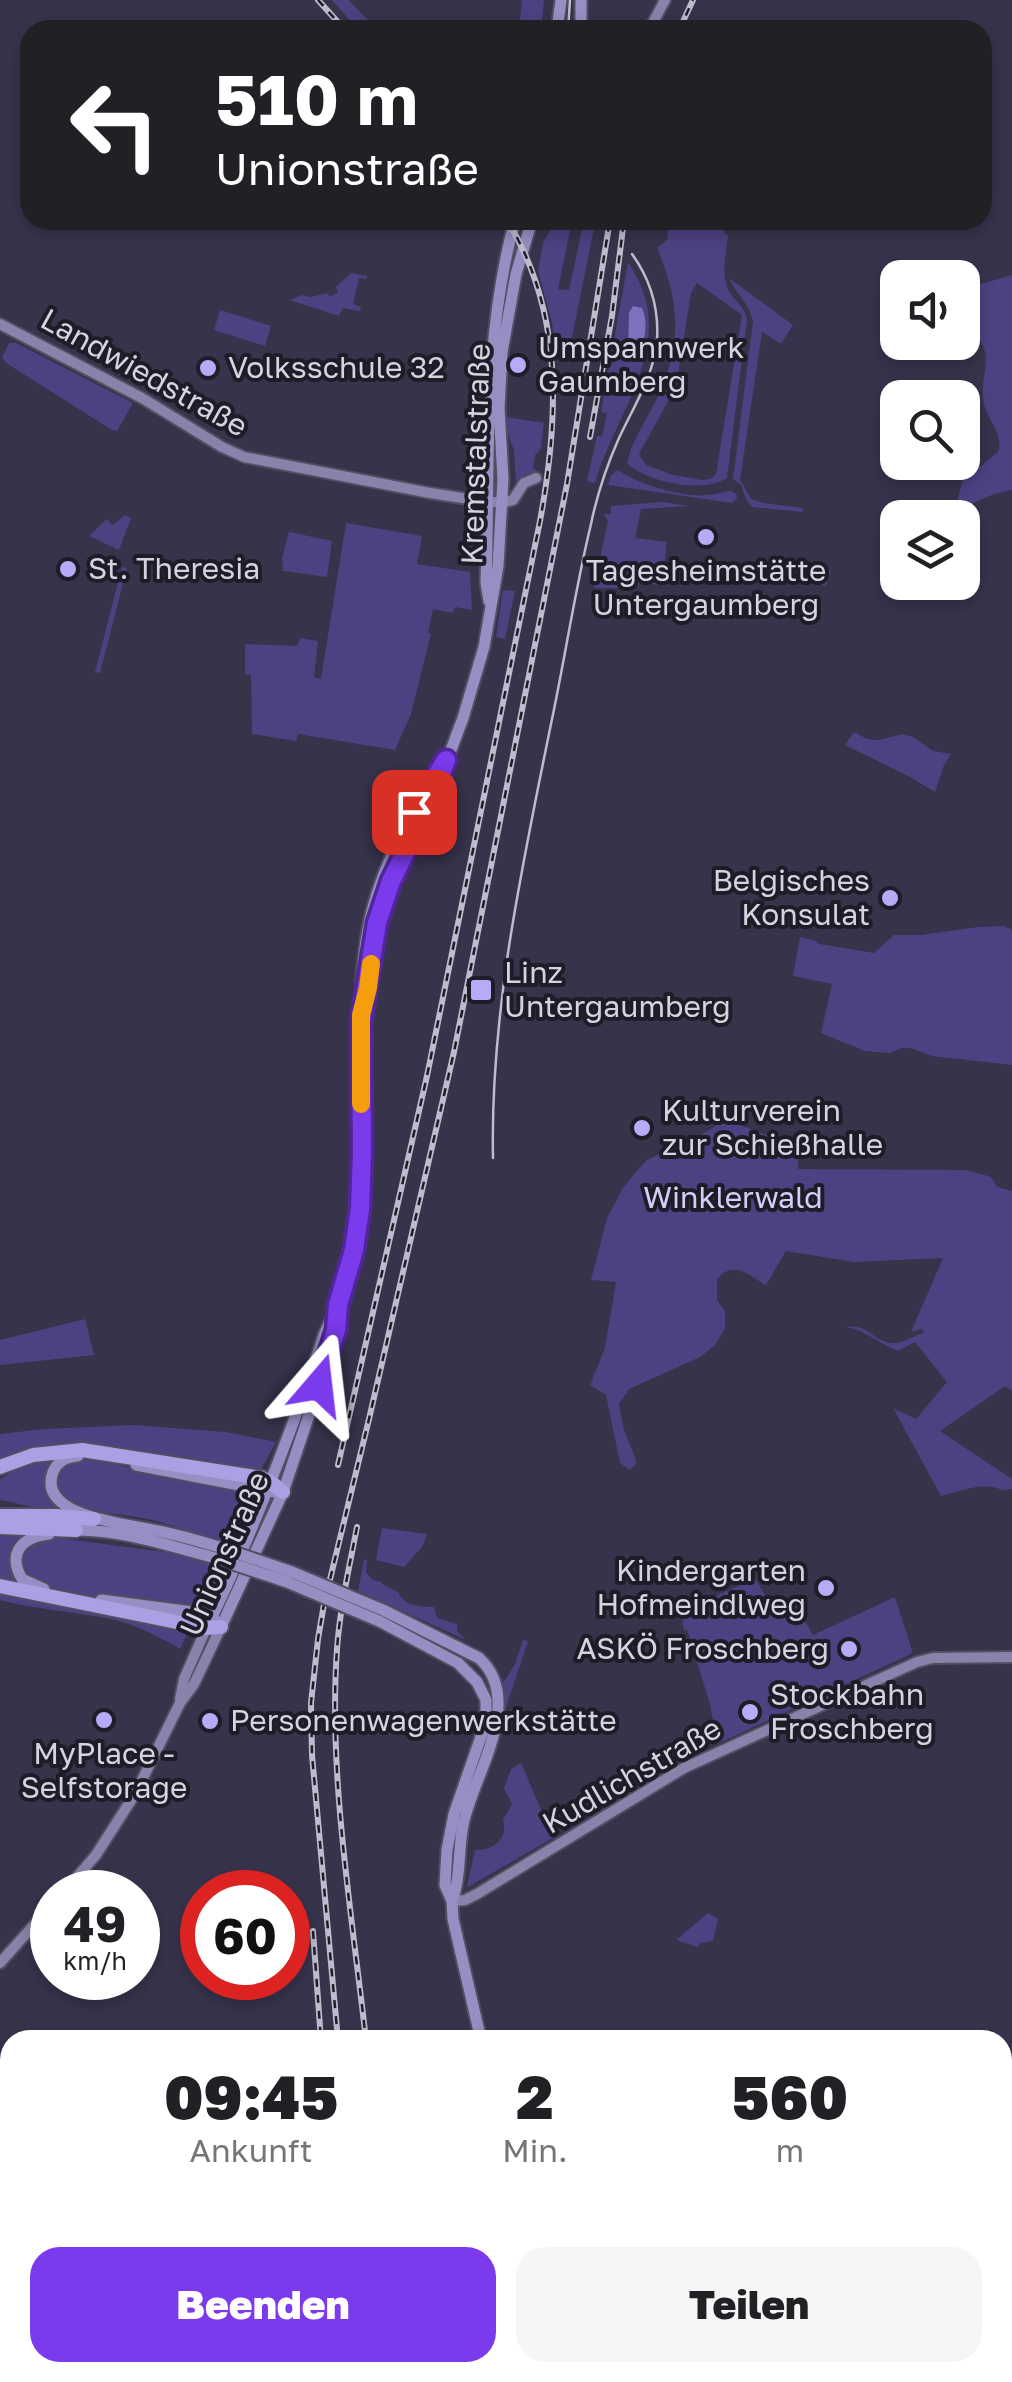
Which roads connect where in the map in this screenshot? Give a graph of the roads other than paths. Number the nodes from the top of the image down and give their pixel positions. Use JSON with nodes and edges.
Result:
{"nodes":[{"id":1,"x":513,"y":230,"type":"edge"},
{"id":2,"x":529,"y":230,"type":"edge"},
{"id":3,"x":0,"y":324,"type":"edge"},
{"id":4,"x":536,"y":478,"type":"dead end"},
{"id":5,"x":494,"y":502,"type":"junction"},
{"id":6,"x":490,"y":605,"type":"joint"},
{"id":7,"x":0,"y":1467,"type":"edge"},
{"id":8,"x":274,"y":1489,"type":"junction"},
{"id":9,"x":0,"y":1516,"type":"edge"},
{"id":10,"x":94,"y":1520,"type":"junction"},
{"id":11,"x":0,"y":1527,"type":"edge"},
{"id":12,"x":76,"y":1530,"type":"junction"},
{"id":13,"x":217,"y":1553,"type":"junction"},
{"id":14,"x":0,"y":1586,"type":"edge"},
{"id":15,"x":381,"y":1616,"type":"junction"},
{"id":16,"x":213,"y":1624,"type":"junction"},
{"id":17,"x":1012,"y":1657,"type":"edge"},
{"id":18,"x":464,"y":1667,"type":"junction"},
{"id":19,"x":494,"y":1677,"type":"junction"},
{"id":20,"x":83,"y":1870,"type":"edge"},
{"id":21,"x":452,"y":1901,"type":"junction"},
{"id":22,"x":30,"y":1930,"type":"edge"},
{"id":23,"x":0,"y":1963,"type":"edge"},
{"id":24,"x":479,"y":2030,"type":"edge"}],
"edges":[{"from":1,"to":5,"type":"main road","name":"Kremstalstraße"},
{"from":2,"to":5,"type":"main road","name":"Kremstalstraße"},
{"from":3,"to":5,"type":"main road","name":"Landwiedstraße"},
{"from":4,"to":5,"type":"main road"},
{"from":5,"to":6,"type":"main road","name":"Kremstalstraße"},
{"from":6,"to":8,"type":"main road","name":"Unionstraße"},
{"from":7,"to":8,"type":"highway"},
{"from":8,"to":10,"type":"main road"},
{"from":8,"to":16,"type":"main road","name":"Unionstraße"},
{"from":9,"to":10,"type":"highway"},
{"from":10,"to":13,"type":"main road"},
{"from":11,"to":12,"type":"highway"},
{"from":12,"to":13,"type":"main road"},
{"from":12,"to":16,"type":"main road"},
{"from":13,"to":15,"type":"main road","bridge":true},
{"from":14,"to":16,"type":"highway"},
{"from":15,"to":18,"type":"main road"},
{"from":15,"to":19,"type":"main road"},
{"from":16,"to":20,"type":"main road","name":"Unionstraße"},
{"from":17,"to":21,"type":"main road","name":"Kudlichstraße"},
{"from":18,"to":19,"type":"main road"},
{"from":18,"to":21,"type":"main road"},
{"from":19,"to":21,"type":"main road"},
{"from":21,"to":24,"type":"main road"},
{"from":22,"to":23,"type":"main road"}]}
